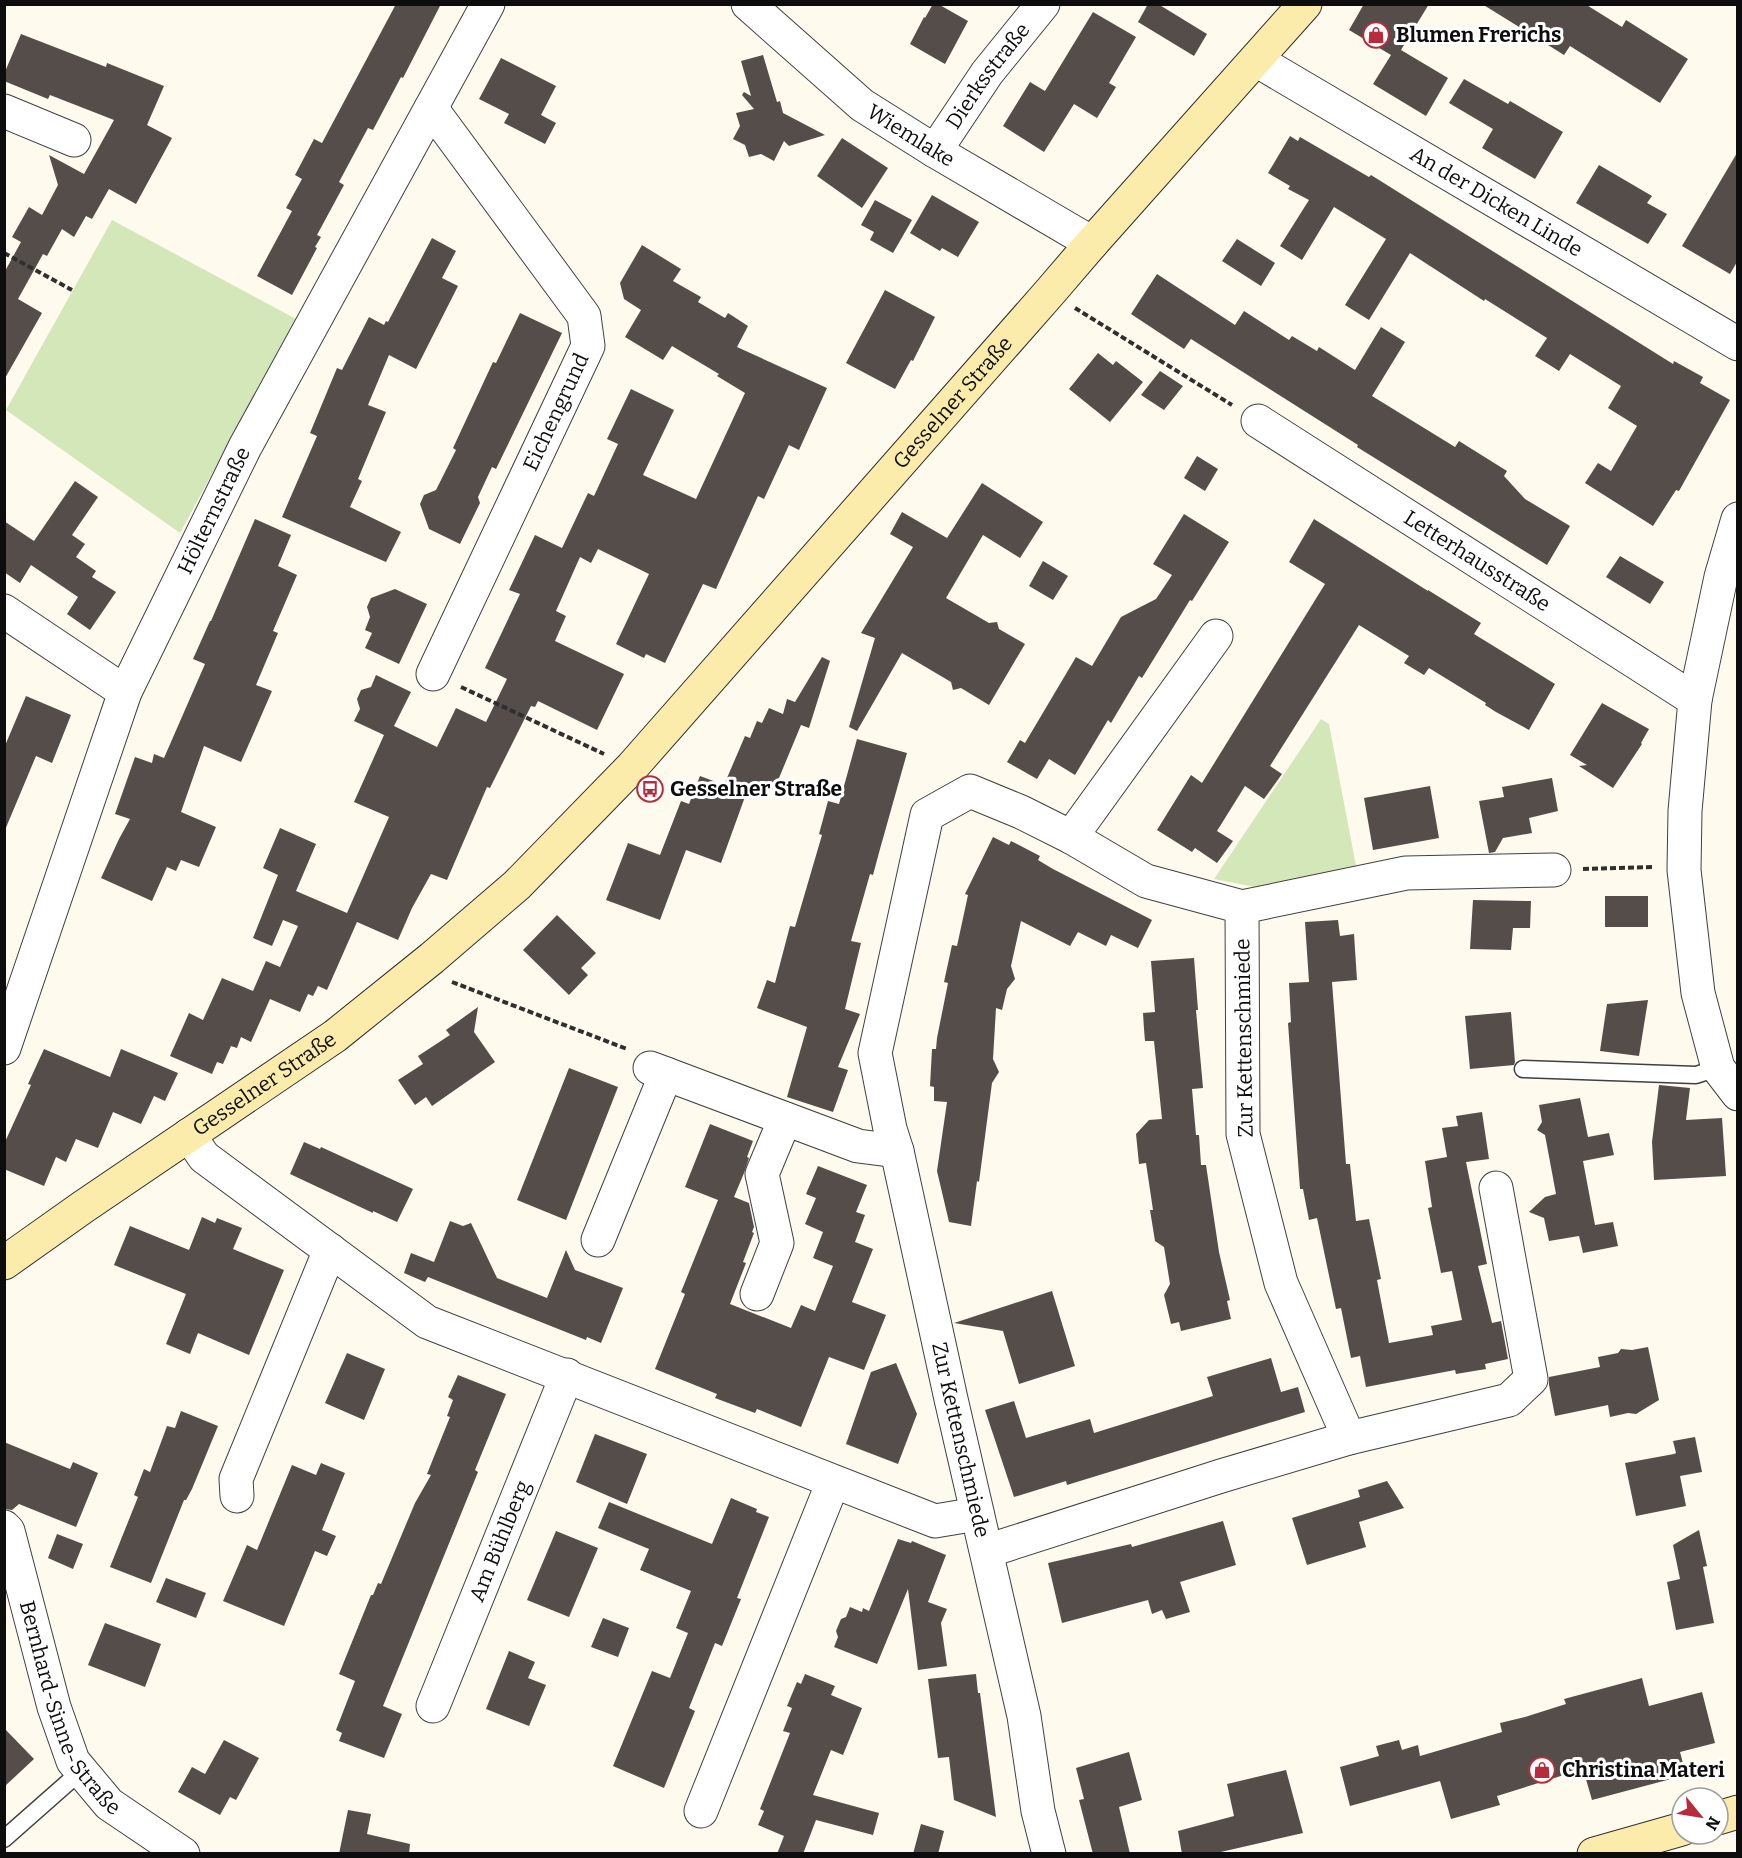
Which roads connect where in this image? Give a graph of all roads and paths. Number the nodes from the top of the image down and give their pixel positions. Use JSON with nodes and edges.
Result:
{"nodes":[{"id":1,"x":488,"y":4,"type":"edge"},
{"id":2,"x":748,"y":4,"type":"edge"},
{"id":3,"x":1043,"y":4,"type":"edge"},
{"id":4,"x":1305,"y":4,"type":"edge"},
{"id":5,"x":1256,"y":60,"type":"junction"},
{"id":6,"x":431,"y":108,"type":"junction"},
{"id":7,"x":8,"y":121,"type":"edge"},
{"id":8,"x":74,"y":140,"type":"dead end"},
{"id":9,"x":935,"y":151,"type":"junction"},
{"id":10,"x":1092,"y":243,"type":"junction"},
{"id":11,"x":4,"y":253,"type":"edge"},
{"id":12,"x":72,"y":290,"type":"dead end"},
{"id":13,"x":1050,"y":292,"type":"junction"},
{"id":14,"x":1737,"y":344,"type":"edge"},
{"id":15,"x":1258,"y":421,"type":"joint"},
{"id":16,"x":1737,"y":519,"type":"edge"},
{"id":17,"x":4,"y":611,"type":"edge"},
{"id":18,"x":1216,"y":636,"type":"dead end"},
{"id":19,"x":433,"y":674,"type":"joint"},
{"id":20,"x":125,"y":692,"type":"junction"},
{"id":21,"x":1695,"y":700,"type":"junction"},
{"id":22,"x":632,"y":767,"type":"junction"},
{"id":23,"x":1071,"y":837,"type":"junction"},
{"id":24,"x":1554,"y":870,"type":"joint"},
{"id":25,"x":1684,"y":870,"type":"junction"},
{"id":26,"x":1242,"y":908,"type":"junction"},
{"id":27,"x":432,"y":958,"type":"junction"},
{"id":28,"x":4,"y":1048,"type":"edge"},
{"id":29,"x":1728,"y":1062,"type":"edge"},
{"id":30,"x":1522,"y":1069,"type":"dead end"},
{"id":31,"x":658,"y":1071,"type":"junction"},
{"id":32,"x":1737,"y":1094,"type":"edge"},
{"id":33,"x":786,"y":1119,"type":"junction"},
{"id":34,"x":189,"y":1135,"type":"junction"},
{"id":35,"x":897,"y":1151,"type":"junction"},
{"id":36,"x":1496,"y":1188,"type":"dead end"},
{"id":37,"x":598,"y":1240,"type":"dead end"},
{"id":38,"x":330,"y":1250,"type":"junction"},
{"id":39,"x":4,"y":1263,"type":"edge"},
{"id":40,"x":757,"y":1294,"type":"dead end"},
{"id":41,"x":567,"y":1375,"type":"junction"},
{"id":42,"x":1349,"y":1438,"type":"junction"},
{"id":43,"x":833,"y":1482,"type":"junction"},
{"id":44,"x":237,"y":1496,"type":"dead end"},
{"id":45,"x":977,"y":1514,"type":"junction"},
{"id":46,"x":4,"y":1527,"type":"edge"},
{"id":47,"x":987,"y":1551,"type":"junction"},
{"id":48,"x":433,"y":1706,"type":"dead end"},
{"id":49,"x":81,"y":1771,"type":"junction"},
{"id":50,"x":701,"y":1811,"type":"dead end"},
{"id":51,"x":1670,"y":1832,"type":"edge"},
{"id":52,"x":4,"y":1839,"type":"edge"},
{"id":53,"x":183,"y":1854,"type":"edge"},
{"id":54,"x":1049,"y":1854,"type":"edge"},
{"id":55,"x":1594,"y":1854,"type":"edge"}],
"edges":[{"from":1,"to":6,"type":"street","name":"Hölternstraße"},
{"from":2,"to":9,"type":"street","name":"Wiemlake"},
{"from":3,"to":9,"type":"street","name":"Dierksstraße"},
{"from":4,"to":5,"type":"street","name":"Gesselner Straße"},
{"from":5,"to":10,"type":"street","name":"Gesselner Straße"},
{"from":5,"to":14,"type":"street","name":"An der Dicken Linde"},
{"from":6,"to":19,"type":"street","name":"Eichengrund"},
{"from":6,"to":20,"type":"street","name":"Hölternstraße"},
{"from":7,"to":8,"type":"street"},
{"from":9,"to":10,"type":"street","name":"Wiemlake"},
{"from":10,"to":13,"type":"street","name":"Gesselner Straße"},
{"from":11,"to":12,"type":"path"},
{"from":13,"to":15,"type":"path"},
{"from":13,"to":22,"type":"street","name":"Gesselner Straße"},
{"from":15,"to":21,"type":"street","name":"Letterhausstraße"},
{"from":16,"to":21,"type":"street"},
{"from":17,"to":20,"type":"street"},
{"from":18,"to":23,"type":"street"},
{"from":19,"to":22,"type":"path"},
{"from":20,"to":28,"type":"street","name":"Hölternstraße"},
{"from":21,"to":25,"type":"street"},
{"from":22,"to":27,"type":"street","name":"Gesselner Straße"},
{"from":23,"to":26,"type":"street","name":"Zur Kettenschmiede"},
{"from":23,"to":35,"type":"street","name":"Zur Kettenschmiede"},
{"from":24,"to":25,"type":"path"},
{"from":24,"to":26,"type":"street","name":"Zur Kettenschmiede"},
{"from":25,"to":29,"type":"street"},
{"from":26,"to":42,"type":"street","name":"Zur Kettenschmiede"},
{"from":27,"to":31,"type":"path"},
{"from":27,"to":34,"type":"street","name":"Gesselner Straße"},
{"from":29,"to":30,"type":"lane"},
{"from":29,"to":32,"type":"street"},
{"from":31,"to":33,"type":"street"},
{"from":31,"to":37,"type":"street"},
{"from":33,"to":35,"type":"street"},
{"from":33,"to":40,"type":"street"},
{"from":34,"to":38,"type":"street"},
{"from":34,"to":39,"type":"street","name":"Gesselner Straße"},
{"from":35,"to":45,"type":"street","name":"Zur Kettenschmiede"},
{"from":36,"to":42,"type":"street","name":"Zur Kettenschmiede"},
{"from":38,"to":41,"type":"street"},
{"from":38,"to":44,"type":"street"},
{"from":41,"to":43,"type":"street"},
{"from":41,"to":48,"type":"street","name":"Am Bühlberg"},
{"from":42,"to":47,"type":"street","name":"Zur Kettenschmiede"},
{"from":43,"to":45,"type":"street"},
{"from":43,"to":50,"type":"street"},
{"from":45,"to":47,"type":"street","name":"Zur Kettenschmiede"},
{"from":46,"to":49,"type":"street","name":"Bernhard-Sinne-Straße"},
{"from":47,"to":54,"type":"street","name":"Zur Kettenschmiede"},
{"from":49,"to":52,"type":"lane"},
{"from":49,"to":53,"type":"street","name":"Bernhard-Sinne-Straße"},
{"from":51,"to":55,"type":"street"}]}
